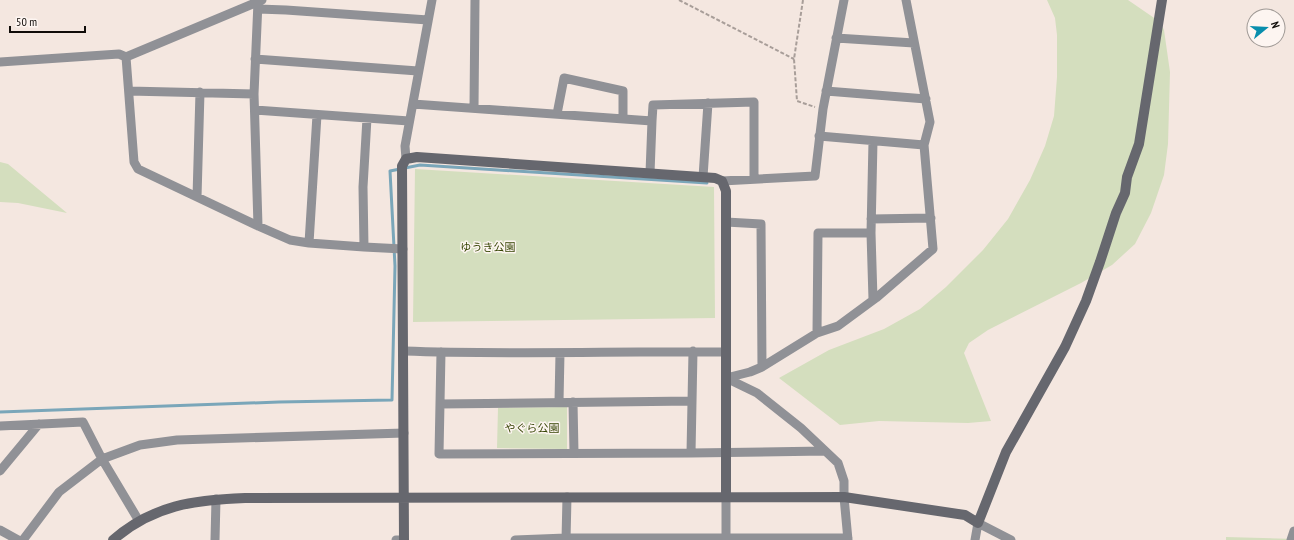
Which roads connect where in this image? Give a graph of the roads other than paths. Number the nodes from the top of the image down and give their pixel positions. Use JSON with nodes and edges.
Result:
{"nodes":[{"id":1,"x":432,"y":0,"type":"edge"},
{"id":2,"x":475,"y":0,"type":"edge"},
{"id":3,"x":844,"y":0,"type":"edge"},
{"id":4,"x":906,"y":0,"type":"edge"},
{"id":5,"x":1162,"y":0,"type":"edge"},
{"id":6,"x":259,"y":4,"type":"edge"},
{"id":7,"x":428,"y":20,"type":"junction"},
{"id":8,"x":836,"y":38,"type":"junction"},
{"id":9,"x":914,"y":43,"type":"junction"},
{"id":10,"x":126,"y":58,"type":"junction"},
{"id":11,"x":255,"y":59,"type":"junction"},
{"id":12,"x":0,"y":62,"type":"edge"},
{"id":13,"x":418,"y":71,"type":"junction"},
{"id":14,"x":129,"y":91,"type":"junction"},
{"id":15,"x":826,"y":91,"type":"junction"},
{"id":16,"x":200,"y":92,"type":"junction"},
{"id":17,"x":254,"y":94,"type":"junction"},
{"id":18,"x":926,"y":99,"type":"junction"},
{"id":19,"x":708,"y":103,"type":"junction"},
{"id":20,"x":413,"y":104,"type":"junction"},
{"id":21,"x":474,"y":108,"type":"junction"},
{"id":22,"x":255,"y":110,"type":"junction"},
{"id":23,"x":557,"y":114,"type":"junction"},
{"id":24,"x":317,"y":115,"type":"junction"},
{"id":25,"x":367,"y":118,"type":"junction"},
{"id":26,"x":623,"y":119,"type":"junction"},
{"id":27,"x":409,"y":121,"type":"junction"},
{"id":28,"x":652,"y":121,"type":"junction"},
{"id":29,"x":819,"y":136,"type":"junction"},
{"id":30,"x":873,"y":141,"type":"junction"},
{"id":31,"x":924,"y":145,"type":"junction"},
{"id":32,"x":406,"y":159,"type":"junction"},
{"id":33,"x":650,"y":173,"type":"junction"},
{"id":34,"x":703,"y":177,"type":"junction"},
{"id":35,"x":754,"y":179,"type":"junction"},
{"id":36,"x":722,"y":181,"type":"junction"},
{"id":37,"x":197,"y":197,"type":"junction"},
{"id":38,"x":931,"y":218,"type":"junction"},
{"id":39,"x":871,"y":219,"type":"junction"},
{"id":40,"x":726,"y":222,"type":"junction"},
{"id":41,"x":258,"y":226,"type":"junction"},
{"id":42,"x":871,"y":233,"type":"junction"},
{"id":43,"x":309,"y":243,"type":"junction"},
{"id":44,"x":364,"y":247,"type":"junction"},
{"id":45,"x":403,"y":249,"type":"junction"},
{"id":46,"x":873,"y":300,"type":"junction"},
{"id":47,"x":817,"y":333,"type":"junction"},
{"id":48,"x":404,"y":351,"type":"junction"},
{"id":49,"x":693,"y":351,"type":"junction"},
{"id":50,"x":441,"y":352,"type":"junction"},
{"id":51,"x":726,"y":352,"type":"junction"},
{"id":52,"x":560,"y":353,"type":"junction"},
{"id":53,"x":762,"y":367,"type":"junction"},
{"id":54,"x":726,"y":378,"type":"junction"},
{"id":55,"x":692,"y":401,"type":"junction"},
{"id":56,"x":559,"y":402,"type":"junction"},
{"id":57,"x":574,"y":402,"type":"junction"},
{"id":58,"x":440,"y":404,"type":"junction"},
{"id":59,"x":39,"y":424,"type":"junction"},
{"id":60,"x":0,"y":426,"type":"edge"},
{"id":61,"x":404,"y":433,"type":"junction"},
{"id":62,"x":825,"y":451,"type":"junction"},
{"id":63,"x":725,"y":452,"type":"junction"},
{"id":64,"x":574,"y":453,"type":"junction"},
{"id":65,"x":691,"y":453,"type":"junction"},
{"id":66,"x":102,"y":459,"type":"junction"},
{"id":67,"x":0,"y":470,"type":"edge"},
{"id":68,"x":726,"y":496,"type":"junction"},
{"id":69,"x":844,"y":496,"type":"junction"},
{"id":70,"x":405,"y":497,"type":"junction"},
{"id":71,"x":567,"y":497,"type":"junction"},
{"id":72,"x":216,"y":499,"type":"junction"},
{"id":73,"x":139,"y":521,"type":"junction"},
{"id":74,"x":978,"y":522,"type":"junction"},
{"id":75,"x":0,"y":530,"type":"edge"},
{"id":76,"x":1294,"y":531,"type":"edge"},
{"id":77,"x":566,"y":539,"type":"edge"},
{"id":78,"x":726,"y":539,"type":"edge"},
{"id":79,"x":848,"y":539,"type":"edge"},
{"id":80,"x":18,"y":540,"type":"edge"},
{"id":81,"x":23,"y":540,"type":"edge"},
{"id":82,"x":113,"y":540,"type":"edge"},
{"id":83,"x":215,"y":540,"type":"edge"},
{"id":84,"x":396,"y":540,"type":"edge"},
{"id":85,"x":404,"y":540,"type":"edge"},
{"id":86,"x":515,"y":540,"type":"edge"},
{"id":87,"x":975,"y":540,"type":"edge"},
{"id":88,"x":1011,"y":540,"type":"edge"},
{"id":89,"x":1291,"y":540,"type":"edge"}],
"edges":[{"from":1,"to":7,"type":"street"},
{"from":2,"to":21,"type":"street"},
{"from":3,"to":8,"type":"street"},
{"from":4,"to":9,"type":"street"},
{"from":5,"to":74,"type":"street"},
{"from":6,"to":7,"type":"street"},
{"from":6,"to":10,"type":"street"},
{"from":6,"to":11,"type":"street"},
{"from":7,"to":13,"type":"street"},
{"from":8,"to":9,"type":"street"},
{"from":8,"to":15,"type":"street"},
{"from":9,"to":18,"type":"street"},
{"from":10,"to":12,"type":"street"},
{"from":10,"to":14,"type":"street"},
{"from":11,"to":13,"type":"street"},
{"from":11,"to":17,"type":"street"},
{"from":13,"to":20,"type":"street"},
{"from":14,"to":16,"type":"street"},
{"from":14,"to":37,"type":"street"},
{"from":15,"to":18,"type":"street"},
{"from":15,"to":29,"type":"street"},
{"from":16,"to":17,"type":"street"},
{"from":16,"to":37,"type":"street"},
{"from":17,"to":22,"type":"street"},
{"from":18,"to":31,"type":"street"},
{"from":19,"to":28,"type":"street"},
{"from":19,"to":34,"type":"street"},
{"from":19,"to":35,"type":"street"},
{"from":20,"to":21,"type":"street"},
{"from":20,"to":27,"type":"street"},
{"from":21,"to":23,"type":"street"},
{"from":22,"to":24,"type":"street"},
{"from":22,"to":41,"type":"street"},
{"from":23,"to":26,"type":"street"},
{"from":23,"to":26,"type":"street"},
{"from":24,"to":25,"type":"street"},
{"from":24,"to":43,"type":"street"},
{"from":25,"to":27,"type":"street"},
{"from":25,"to":44,"type":"street"},
{"from":26,"to":28,"type":"street"},
{"from":27,"to":32,"type":"street"},
{"from":28,"to":33,"type":"street"},
{"from":29,"to":30,"type":"street"},
{"from":29,"to":35,"type":"street"},
{"from":30,"to":31,"type":"street"},
{"from":30,"to":39,"type":"street"},
{"from":31,"to":38,"type":"street"},
{"from":32,"to":33,"type":"street"},
{"from":32,"to":45,"type":"street"},
{"from":33,"to":34,"type":"street"},
{"from":34,"to":36,"type":"street"},
{"from":35,"to":36,"type":"street"},
{"from":36,"to":40,"type":"street"},
{"from":37,"to":41,"type":"street"},
{"from":38,"to":39,"type":"street"},
{"from":38,"to":46,"type":"street"},
{"from":39,"to":42,"type":"street"},
{"from":40,"to":51,"type":"street"},
{"from":40,"to":53,"type":"street"},
{"from":41,"to":43,"type":"street"},
{"from":42,"to":46,"type":"street"},
{"from":42,"to":47,"type":"street"},
{"from":43,"to":44,"type":"street"},
{"from":44,"to":45,"type":"street"},
{"from":45,"to":48,"type":"street"},
{"from":46,"to":47,"type":"street"},
{"from":47,"to":53,"type":"street"},
{"from":48,"to":50,"type":"street"},
{"from":48,"to":61,"type":"street"},
{"from":49,"to":51,"type":"street"},
{"from":49,"to":52,"type":"street"},
{"from":49,"to":55,"type":"street"},
{"from":50,"to":52,"type":"street"},
{"from":50,"to":58,"type":"street"},
{"from":51,"to":54,"type":"street"},
{"from":52,"to":56,"type":"street"},
{"from":53,"to":54,"type":"street"},
{"from":54,"to":62,"type":"street"},
{"from":54,"to":63,"type":"street"},
{"from":55,"to":57,"type":"street"},
{"from":55,"to":65,"type":"street"},
{"from":56,"to":57,"type":"street"},
{"from":56,"to":58,"type":"street"},
{"from":57,"to":64,"type":"street"},
{"from":58,"to":64,"type":"street"},
{"from":59,"to":60,"type":"street"},
{"from":59,"to":66,"type":"street"},
{"from":59,"to":67,"type":"street"},
{"from":61,"to":66,"type":"street"},
{"from":61,"to":70,"type":"street"},
{"from":62,"to":63,"type":"street"},
{"from":62,"to":69,"type":"street"},
{"from":63,"to":65,"type":"street"},
{"from":63,"to":68,"type":"street"},
{"from":64,"to":65,"type":"street"},
{"from":66,"to":73,"type":"street"},
{"from":66,"to":81,"type":"street"},
{"from":68,"to":69,"type":"street"},
{"from":68,"to":71,"type":"street"},
{"from":68,"to":78,"type":"street"},
{"from":69,"to":74,"type":"street"},
{"from":69,"to":79,"type":"street"},
{"from":70,"to":71,"type":"street"},
{"from":70,"to":72,"type":"street"},
{"from":70,"to":85,"type":"street"},
{"from":71,"to":77,"type":"street"},
{"from":72,"to":73,"type":"street"},
{"from":72,"to":83,"type":"street"},
{"from":73,"to":82,"type":"street"},
{"from":74,"to":87,"type":"street"},
{"from":74,"to":88,"type":"street"},
{"from":75,"to":80,"type":"street"},
{"from":76,"to":89,"type":"street"},
{"from":77,"to":78,"type":"street"},
{"from":77,"to":86,"type":"street"},
{"from":78,"to":79,"type":"street"},
{"from":84,"to":85,"type":"street"}]}
